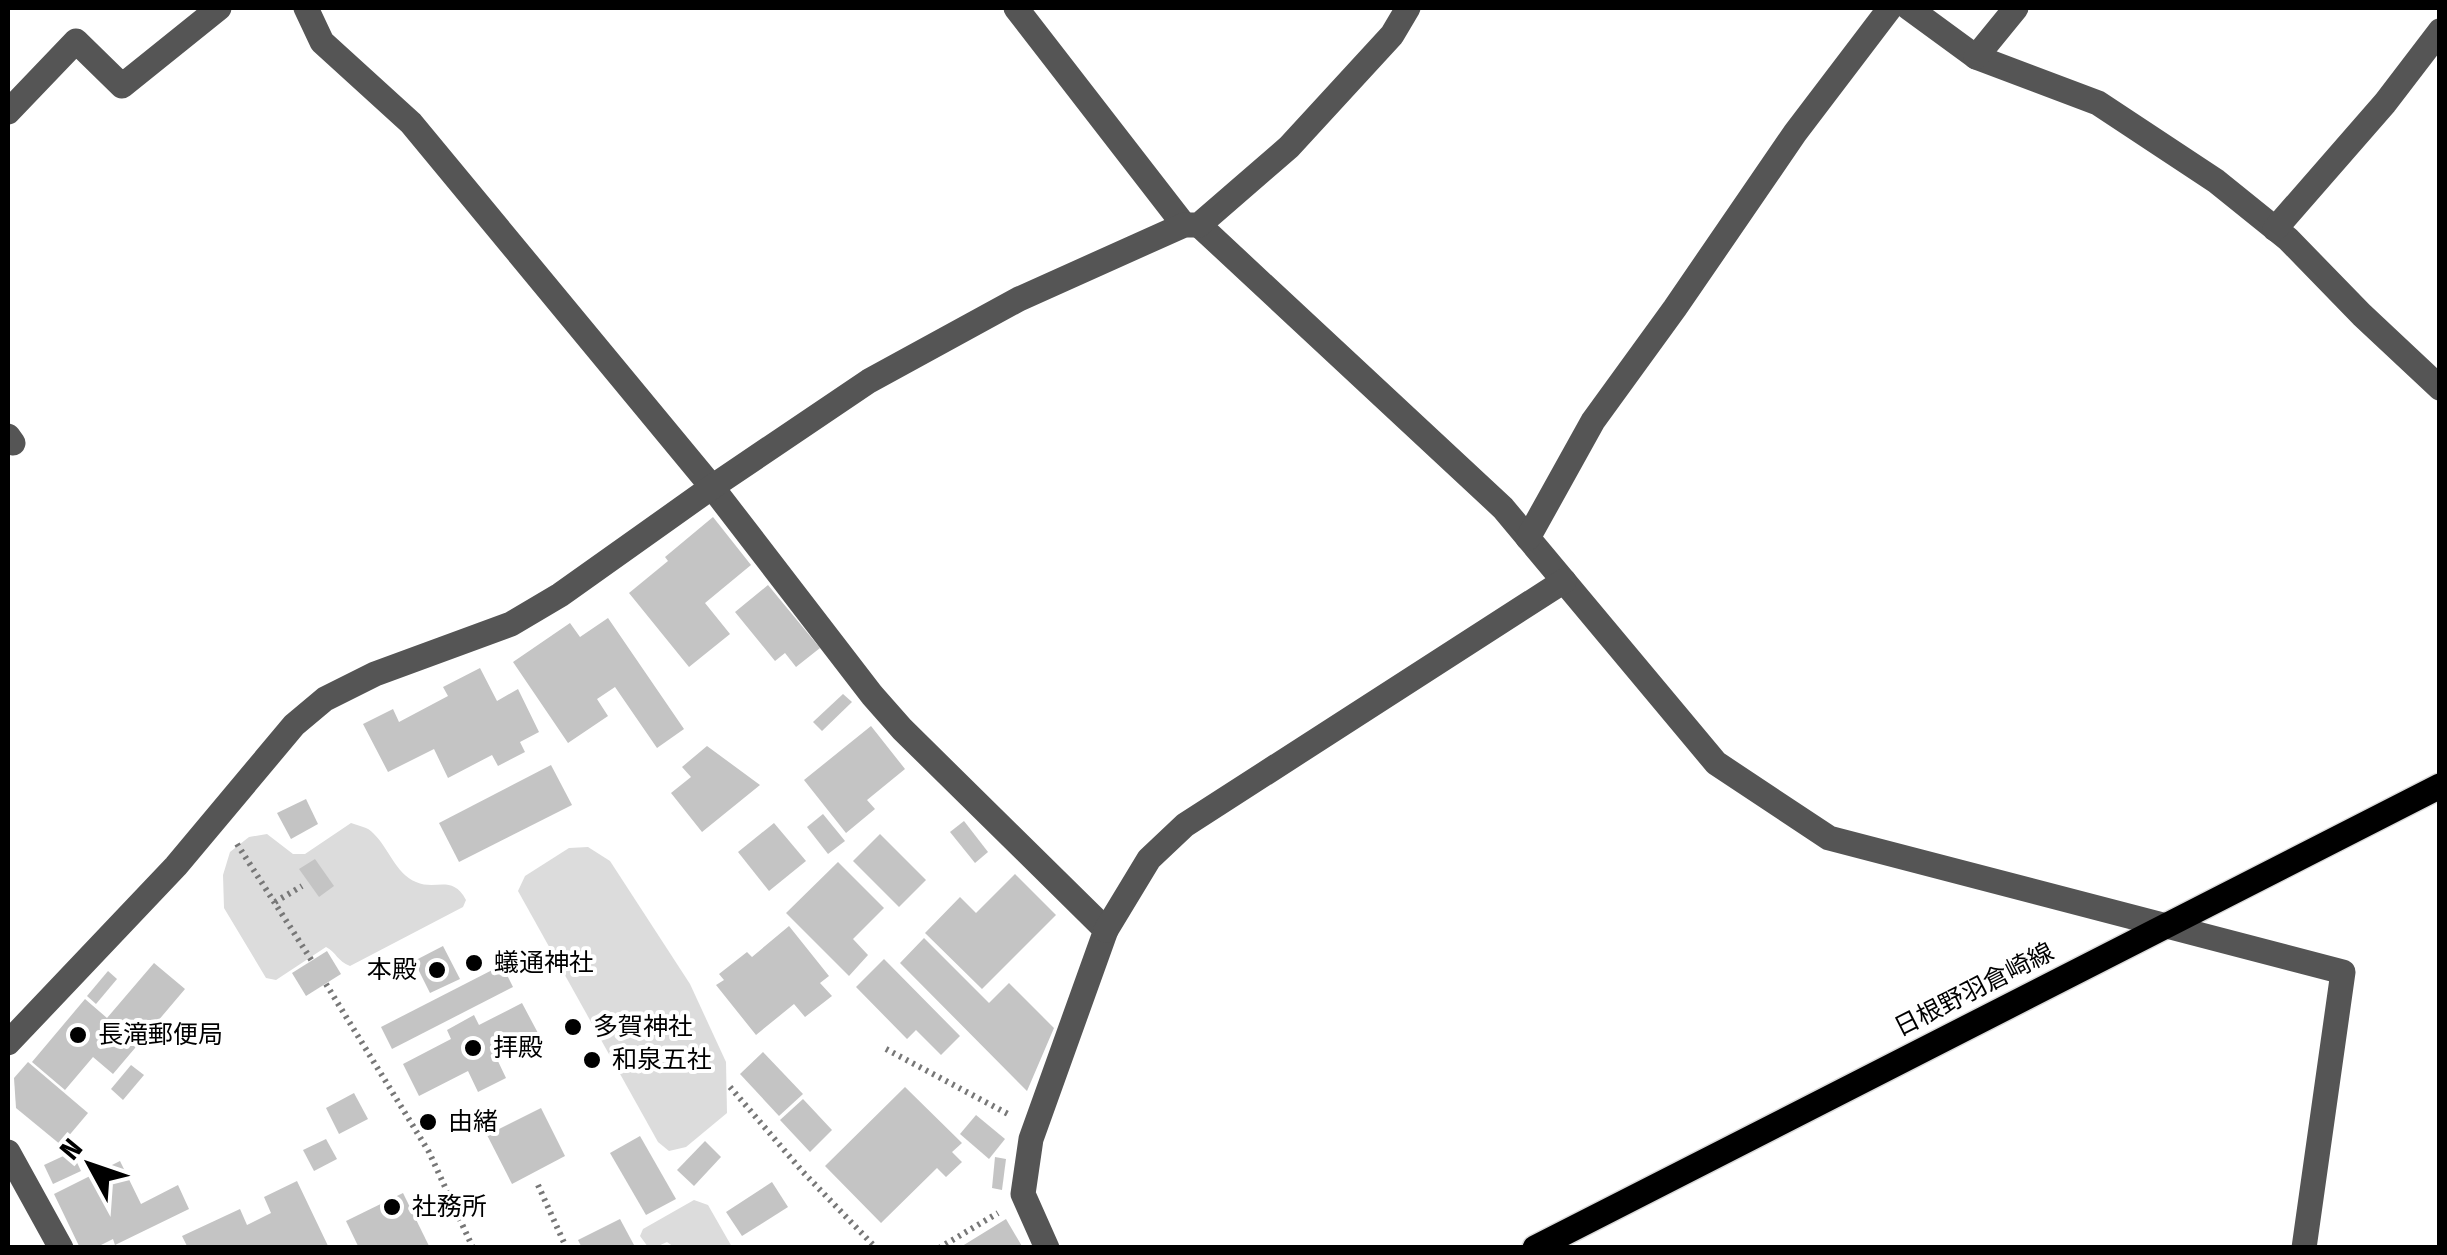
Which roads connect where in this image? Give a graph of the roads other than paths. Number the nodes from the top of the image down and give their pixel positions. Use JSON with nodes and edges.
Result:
{"nodes":[{"id":1,"x":219,"y":8,"type":"edge"},
{"id":2,"x":306,"y":8,"type":"edge"},
{"id":3,"x":1016,"y":8,"type":"edge"},
{"id":4,"x":1408,"y":8,"type":"edge"},
{"id":5,"x":1890,"y":8,"type":"edge"},
{"id":6,"x":1909,"y":8,"type":"edge"},
{"id":7,"x":2016,"y":8,"type":"edge"},
{"id":8,"x":2440,"y":32,"type":"edge"},
{"id":9,"x":1976,"y":57,"type":"junction"},
{"id":10,"x":8,"y":112,"type":"edge"},
{"id":11,"x":1192,"y":225,"type":"junction"},
{"id":12,"x":2275,"y":229,"type":"junction"},
{"id":13,"x":2440,"y":388,"type":"edge"},
{"id":14,"x":712,"y":487,"type":"junction"},
{"id":15,"x":1528,"y":538,"type":"junction"},
{"id":16,"x":1564,"y":580,"type":"junction"},
{"id":17,"x":2440,"y":786,"type":"edge"},
{"id":18,"x":2168,"y":926,"type":"junction"},
{"id":19,"x":1106,"y":930,"type":"junction"},
{"id":20,"x":8,"y":1043,"type":"edge"},
{"id":21,"x":8,"y":1152,"type":"edge"},
{"id":22,"x":1583,"y":1235,"type":"edge"},
{"id":23,"x":61,"y":1248,"type":"edge"},
{"id":24,"x":1047,"y":1248,"type":"edge"},
{"id":25,"x":1535,"y":1248,"type":"edge"},
{"id":26,"x":2304,"y":1248,"type":"edge"}],
"edges":[{"from":1,"to":10,"type":"street"},
{"from":2,"to":14,"type":"street"},
{"from":3,"to":11,"type":"street"},
{"from":4,"to":11,"type":"street"},
{"from":5,"to":15,"type":"street"},
{"from":6,"to":9,"type":"street"},
{"from":7,"to":9,"type":"street"},
{"from":8,"to":12,"type":"street"},
{"from":9,"to":12,"type":"street"},
{"from":11,"to":14,"type":"street"},
{"from":11,"to":15,"type":"street"},
{"from":12,"to":13,"type":"street"},
{"from":14,"to":19,"type":"street"},
{"from":14,"to":20,"type":"street"},
{"from":15,"to":16,"type":"street"},
{"from":16,"to":18,"type":"street"},
{"from":16,"to":19,"type":"street"},
{"from":17,"to":18,"type":"main road","name":"日根野羽倉崎線"},
{"from":18,"to":22,"type":"main road","name":"日根野羽倉崎線"},
{"from":18,"to":26,"type":"street"},
{"from":19,"to":24,"type":"street"},
{"from":21,"to":23,"type":"street"},
{"from":22,"to":25,"type":"main road","name":"日根野羽倉崎線"}]}
